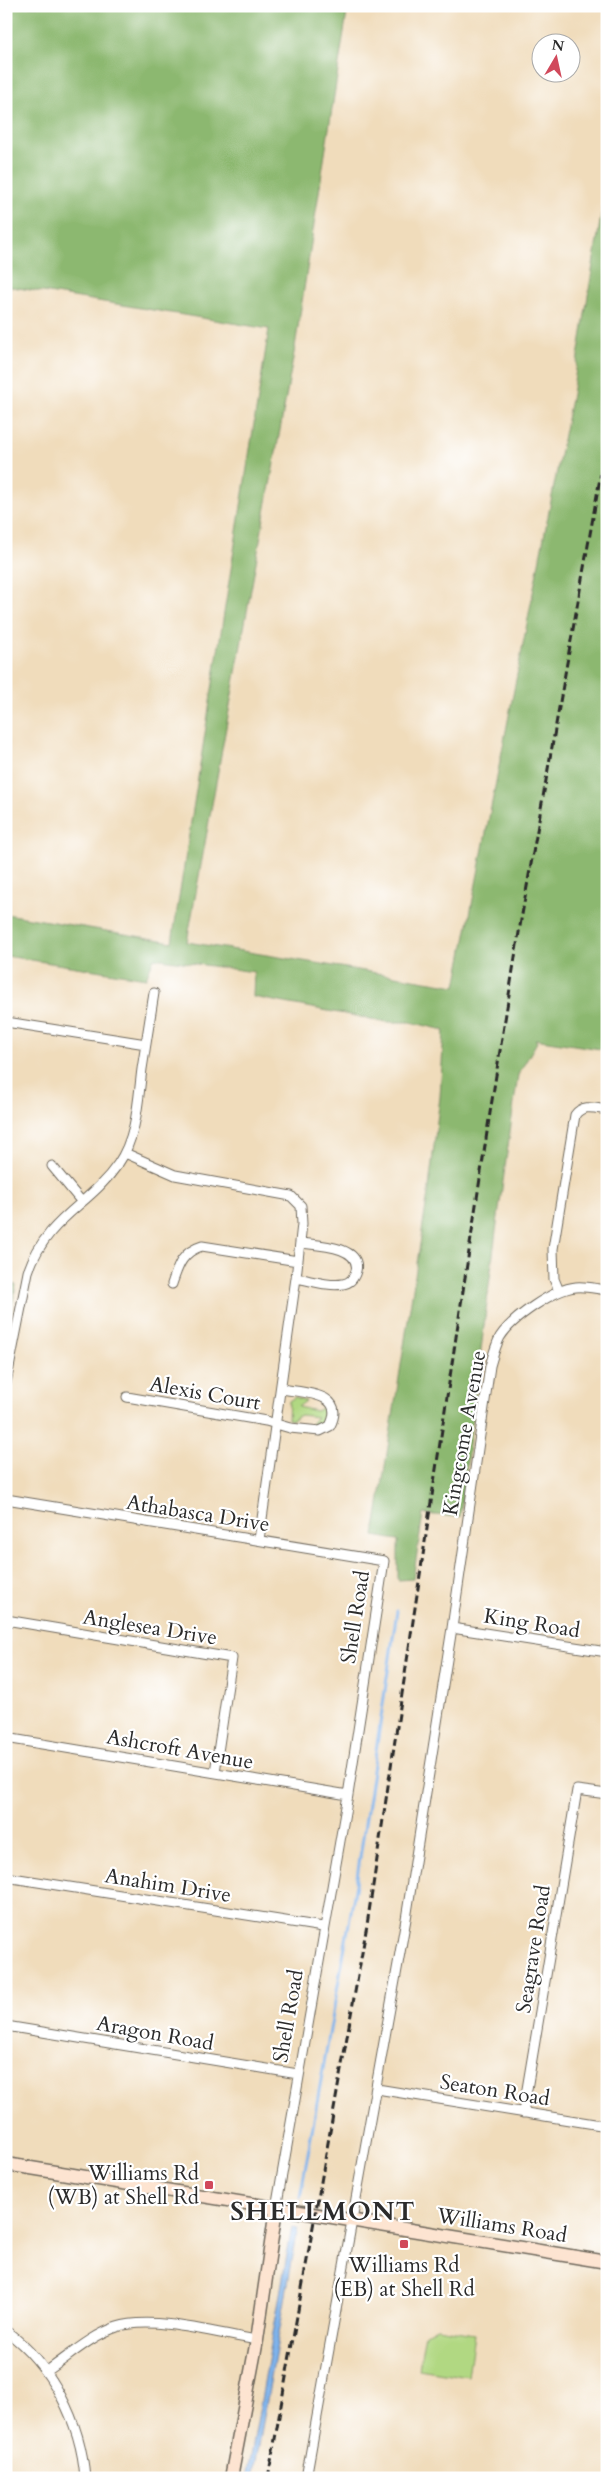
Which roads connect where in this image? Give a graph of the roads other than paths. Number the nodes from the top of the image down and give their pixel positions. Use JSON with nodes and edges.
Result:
{"nodes":[{"id":1,"x":154,"y":993,"type":"dead end"},
{"id":2,"x":6,"y":1022,"type":"edge"},
{"id":3,"x":146,"y":1044,"type":"junction"},
{"id":4,"x":607,"y":1110,"type":"edge"},
{"id":5,"x":124,"y":1153,"type":"junction"},
{"id":6,"x":52,"y":1166,"type":"dead end"},
{"id":7,"x":80,"y":1201,"type":"junction"},
{"id":8,"x":301,"y":1243,"type":"junction"},
{"id":9,"x":298,"y":1260,"type":"junction"},
{"id":10,"x":296,"y":1278,"type":"junction"},
{"id":11,"x":172,"y":1284,"type":"dead end"},
{"id":12,"x":607,"y":1290,"type":"edge"},
{"id":13,"x":559,"y":1291,"type":"junction"},
{"id":14,"x":6,"y":1383,"type":"edge"},
{"id":15,"x":282,"y":1389,"type":"junction"},
{"id":16,"x":127,"y":1397,"type":"dead end"},
{"id":17,"x":277,"y":1424,"type":"junction"},
{"id":18,"x":6,"y":1499,"type":"edge"},
{"id":19,"x":259,"y":1540,"type":"junction"},
{"id":20,"x":384,"y":1561,"type":"joint"},
{"id":21,"x":6,"y":1620,"type":"edge"},
{"id":22,"x":452,"y":1628,"type":"junction"},
{"id":23,"x":607,"y":1652,"type":"edge"},
{"id":24,"x":6,"y":1738,"type":"edge"},
{"id":25,"x":215,"y":1772,"type":"junction"},
{"id":26,"x":607,"y":1794,"type":"edge"},
{"id":27,"x":348,"y":1795,"type":"junction"},
{"id":28,"x":6,"y":1876,"type":"edge"},
{"id":29,"x":323,"y":1927,"type":"junction"},
{"id":30,"x":6,"y":2026,"type":"edge"},
{"id":31,"x":298,"y":2074,"type":"junction"},
{"id":32,"x":377,"y":2089,"type":"junction"},
{"id":33,"x":524,"y":2113,"type":"junction"},
{"id":34,"x":607,"y":2126,"type":"edge"},
{"id":35,"x":6,"y":2164,"type":"edge"},
{"id":36,"x":276,"y":2208,"type":"junction"},
{"id":37,"x":353,"y":2220,"type":"junction"},
{"id":38,"x":607,"y":2262,"type":"edge"},
{"id":39,"x":6,"y":2331,"type":"edge"},
{"id":40,"x":257,"y":2340,"type":"junction"},
{"id":41,"x":46,"y":2371,"type":"junction"},
{"id":42,"x":84,"y":2478,"type":"edge"},
{"id":43,"x":231,"y":2478,"type":"edge"},
{"id":44,"x":306,"y":2478,"type":"edge"}],
"edges":[{"from":1,"to":3,"type":"street"},
{"from":2,"to":3,"type":"street"},
{"from":3,"to":5,"type":"street"},
{"from":4,"to":13,"type":"street"},
{"from":5,"to":7,"type":"street"},
{"from":5,"to":8,"type":"street"},
{"from":6,"to":7,"type":"street"},
{"from":7,"to":14,"type":"street"},
{"from":8,"to":9,"type":"street"},
{"from":8,"to":10,"type":"street"},
{"from":9,"to":10,"type":"street"},
{"from":9,"to":11,"type":"street"},
{"from":10,"to":15,"type":"street"},
{"from":12,"to":13,"type":"street","name":"Kingcome Avenue"},
{"from":13,"to":22,"type":"street","name":"Kingcome Avenue"},
{"from":15,"to":17,"type":"street"},
{"from":15,"to":17,"type":"street","name":"Alexis Court"},
{"from":16,"to":17,"type":"street","name":"Alexis Court"},
{"from":17,"to":19,"type":"street"},
{"from":18,"to":19,"type":"street","name":"Athabasca Drive"},
{"from":19,"to":20,"type":"street","name":"Athabasca Drive"},
{"from":20,"to":27,"type":"street","name":"Shell Road"},
{"from":21,"to":25,"type":"street","name":"Anglesea Drive"},
{"from":22,"to":23,"type":"street","name":"King Road"},
{"from":22,"to":32,"type":"street"},
{"from":24,"to":25,"type":"street","name":"Ashcroft Avenue"},
{"from":25,"to":27,"type":"street","name":"Ashcroft Avenue"},
{"from":26,"to":33,"type":"street","name":"Seagrave Road"},
{"from":27,"to":29,"type":"street","name":"Shell Road"},
{"from":28,"to":29,"type":"street","name":"Anahim Drive"},
{"from":29,"to":31,"type":"street","name":"Shell Road"},
{"from":30,"to":31,"type":"street","name":"Aragon Road"},
{"from":31,"to":36,"type":"street","name":"Shell Road"},
{"from":32,"to":33,"type":"street","name":"Seaton Road"},
{"from":32,"to":37,"type":"street"},
{"from":33,"to":34,"type":"street","name":"Seaton Road"},
{"from":35,"to":36,"type":"street","name":"Williams Road"},
{"from":36,"to":37,"type":"street","name":"Williams Road"},
{"from":36,"to":40,"type":"street","name":"Shell Road"},
{"from":37,"to":38,"type":"street","name":"Williams Road"},
{"from":37,"to":44,"type":"street"},
{"from":39,"to":41,"type":"street"},
{"from":40,"to":41,"type":"street"},
{"from":40,"to":43,"type":"street","name":"Shell Road"},
{"from":41,"to":42,"type":"street"}]}
